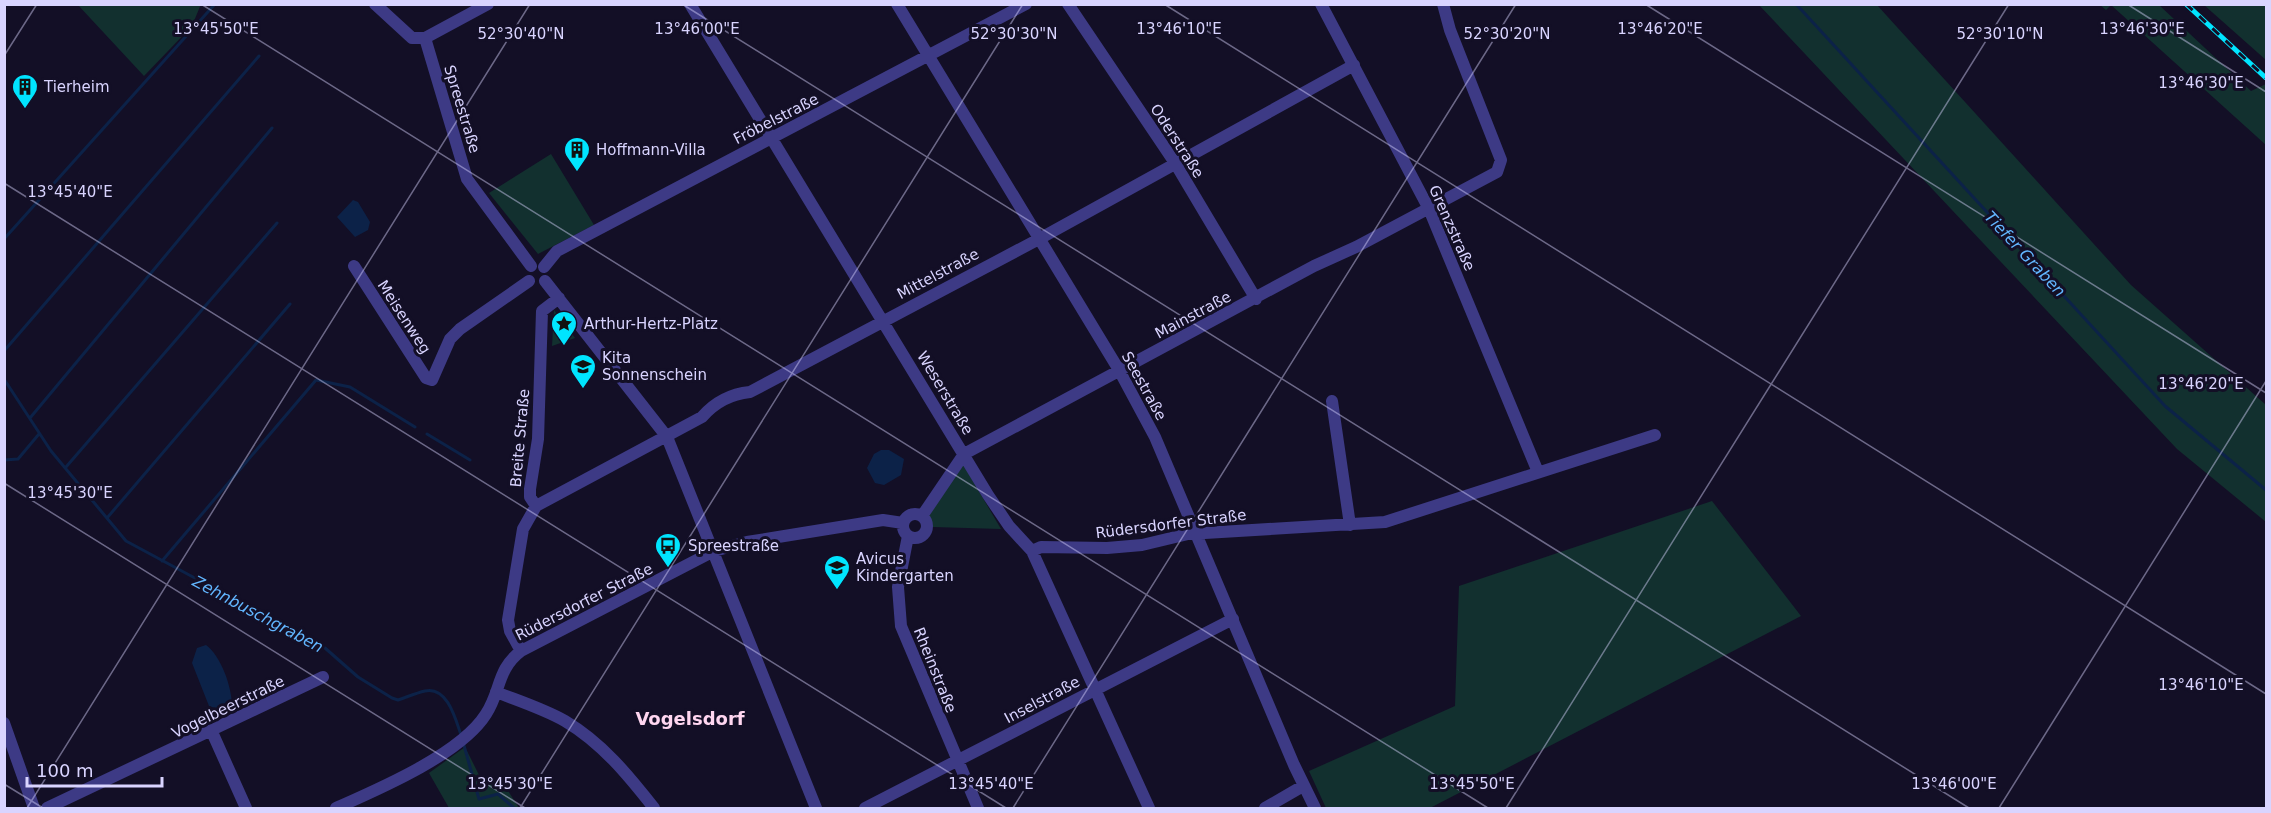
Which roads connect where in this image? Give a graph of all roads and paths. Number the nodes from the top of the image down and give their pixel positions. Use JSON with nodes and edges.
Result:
{"nodes":[{"id":1,"x":375,"y":4,"type":"edge"},
{"id":2,"x":488,"y":4,"type":"edge"},
{"id":3,"x":690,"y":4,"type":"edge"},
{"id":4,"x":897,"y":4,"type":"edge"},
{"id":5,"x":1026,"y":4,"type":"edge"},
{"id":6,"x":1068,"y":4,"type":"edge"},
{"id":7,"x":1321,"y":4,"type":"edge"},
{"id":8,"x":1443,"y":4,"type":"edge"},
{"id":9,"x":425,"y":38,"type":"junction"},
{"id":10,"x":928,"y":58,"type":"junction"},
{"id":11,"x":1354,"y":65,"type":"junction"},
{"id":12,"x":771,"y":137,"type":"junction"},
{"id":13,"x":1175,"y":163,"type":"junction"},
{"id":14,"x":1429,"y":209,"type":"junction"},
{"id":15,"x":1039,"y":239,"type":"junction"},
{"id":16,"x":354,"y":266,"type":"dead end"},
{"id":17,"x":531,"y":266,"type":"junction"},
{"id":18,"x":544,"y":267,"type":"junction"},
{"id":19,"x":529,"y":281,"type":"junction"},
{"id":20,"x":545,"y":281,"type":"junction"},
{"id":21,"x":559,"y":298,"type":"junction"},
{"id":22,"x":1256,"y":299,"type":"junction"},
{"id":23,"x":883,"y":320,"type":"junction"},
{"id":24,"x":1119,"y":370,"type":"junction"},
{"id":25,"x":1332,"y":401,"type":"dead end"},
{"id":26,"x":1655,"y":435,"type":"dead end"},
{"id":27,"x":668,"y":437,"type":"junction"},
{"id":28,"x":964,"y":454,"type":"junction"},
{"id":29,"x":1538,"y":472,"type":"junction"},
{"id":30,"x":536,"y":506,"type":"junction"},
{"id":31,"x":922,"y":516,"type":"junction"},
{"id":32,"x":903,"y":523,"type":"junction"},
{"id":33,"x":1350,"y":525,"type":"junction"},
{"id":34,"x":1197,"y":534,"type":"junction"},
{"id":35,"x":908,"y":536,"type":"junction"},
{"id":36,"x":714,"y":551,"type":"junction"},
{"id":37,"x":1032,"y":551,"type":"junction"},
{"id":38,"x":1233,"y":619,"type":"junction"},
{"id":39,"x":521,"y":651,"type":"junction"},
{"id":40,"x":323,"y":677,"type":"dead end"},
{"id":41,"x":1095,"y":689,"type":"junction"},
{"id":42,"x":496,"y":692,"type":"junction"},
{"id":43,"x":4,"y":723,"type":"edge"},
{"id":44,"x":212,"y":732,"type":"junction"},
{"id":45,"x":956,"y":762,"type":"junction"},
{"id":46,"x":1303,"y":786,"type":"junction"},
{"id":47,"x":34,"y":808,"type":"edge"},
{"id":48,"x":47,"y":808,"type":"edge"},
{"id":49,"x":246,"y":808,"type":"edge"},
{"id":50,"x":336,"y":808,"type":"edge"},
{"id":51,"x":654,"y":808,"type":"edge"},
{"id":52,"x":816,"y":808,"type":"edge"},
{"id":53,"x":865,"y":808,"type":"edge"},
{"id":54,"x":978,"y":808,"type":"edge"},
{"id":55,"x":1149,"y":808,"type":"edge"},
{"id":56,"x":1265,"y":808,"type":"edge"},
{"id":57,"x":1315,"y":808,"type":"edge"}],
"edges":[{"from":1,"to":9,"type":"street"},
{"from":2,"to":9,"type":"street"},
{"from":3,"to":12,"type":"street","name":"Weserstraße"},
{"from":4,"to":10,"type":"street","name":"Seestraße"},
{"from":5,"to":10,"type":"street","name":"Fröbelstraße"},
{"from":6,"to":13,"type":"street","name":"Oderstraße"},
{"from":7,"to":11,"type":"street","name":"Grenzstraße"},
{"from":8,"to":14,"type":"street","name":"Mainstraße"},
{"from":9,"to":17,"type":"street","name":"Spreestraße"},
{"from":10,"to":12,"type":"street","name":"Fröbelstraße"},
{"from":10,"to":15,"type":"street","name":"Seestraße"},
{"from":11,"to":13,"type":"street","name":"Mittelstraße"},
{"from":11,"to":14,"type":"street","name":"Grenzstraße"},
{"from":12,"to":18,"type":"street","name":"Fröbelstraße"},
{"from":12,"to":23,"type":"street","name":"Weserstraße"},
{"from":13,"to":15,"type":"street","name":"Mittelstraße"},
{"from":13,"to":22,"type":"street","name":"Oderstraße"},
{"from":14,"to":22,"type":"street","name":"Mainstraße"},
{"from":14,"to":29,"type":"street","name":"Grenzstraße"},
{"from":15,"to":23,"type":"street","name":"Mittelstraße"},
{"from":15,"to":24,"type":"street","name":"Seestraße"},
{"from":16,"to":19,"type":"street","name":"Meisenweg"},
{"from":17,"to":18,"type":"street"},
{"from":17,"to":19,"type":"street"},
{"from":18,"to":20,"type":"street"},
{"from":19,"to":20,"type":"street"},
{"from":20,"to":21,"type":"street"},
{"from":21,"to":27,"type":"street"},
{"from":21,"to":30,"type":"street","name":"Breite Straße"},
{"from":22,"to":24,"type":"street","name":"Mainstraße"},
{"from":23,"to":27,"type":"street","name":"Mittelstraße"},
{"from":23,"to":28,"type":"street","name":"Weserstraße"},
{"from":24,"to":28,"type":"street","name":"Mainstraße"},
{"from":24,"to":34,"type":"street","name":"Seestraße"},
{"from":25,"to":33,"type":"street"},
{"from":26,"to":29,"type":"street","name":"Rüdersdorfer Straße"},
{"from":27,"to":30,"type":"street","name":"Mittelstraße"},
{"from":27,"to":36,"type":"street"},
{"from":28,"to":31,"type":"street","name":"Mainstraße"},
{"from":28,"to":37,"type":"street","name":"Weserstraße"},
{"from":29,"to":33,"type":"street","name":"Rüdersdorfer Straße"},
{"from":30,"to":39,"type":"street","name":"Breite Straße"},
{"from":31,"to":32,"type":"street"},
{"from":31,"to":35,"type":"street"},
{"from":32,"to":35,"type":"street"},
{"from":32,"to":36,"type":"street","name":"Rüdersdorfer Straße"},
{"from":33,"to":34,"type":"street","name":"Rüdersdorfer Straße"},
{"from":34,"to":37,"type":"street","name":"Rüdersdorfer Straße"},
{"from":34,"to":38,"type":"street","name":"Seestraße"},
{"from":35,"to":45,"type":"street","name":"Rheinstraße"},
{"from":36,"to":39,"type":"street","name":"Rüdersdorfer Straße"},
{"from":36,"to":52,"type":"street"},
{"from":37,"to":41,"type":"street","name":"Weserstraße"},
{"from":38,"to":41,"type":"street","name":"Inselstraße"},
{"from":38,"to":46,"type":"street","name":"Seestraße"},
{"from":39,"to":42,"type":"street","name":"Rüdersdorfer Straße"},
{"from":40,"to":44,"type":"street","name":"Vogelbeerstraße"},
{"from":41,"to":45,"type":"street","name":"Inselstraße"},
{"from":41,"to":55,"type":"street","name":"Weserstraße"},
{"from":42,"to":50,"type":"street","name":"Rüdersdorfer Straße"},
{"from":42,"to":51,"type":"street"},
{"from":43,"to":47,"type":"street"},
{"from":44,"to":48,"type":"street","name":"Vogelbeerstraße"},
{"from":44,"to":49,"type":"street"},
{"from":45,"to":53,"type":"street","name":"Inselstraße"},
{"from":45,"to":54,"type":"street","name":"Rheinstraße"},
{"from":46,"to":56,"type":"street"},
{"from":46,"to":57,"type":"street","name":"Seestraße"}]}
